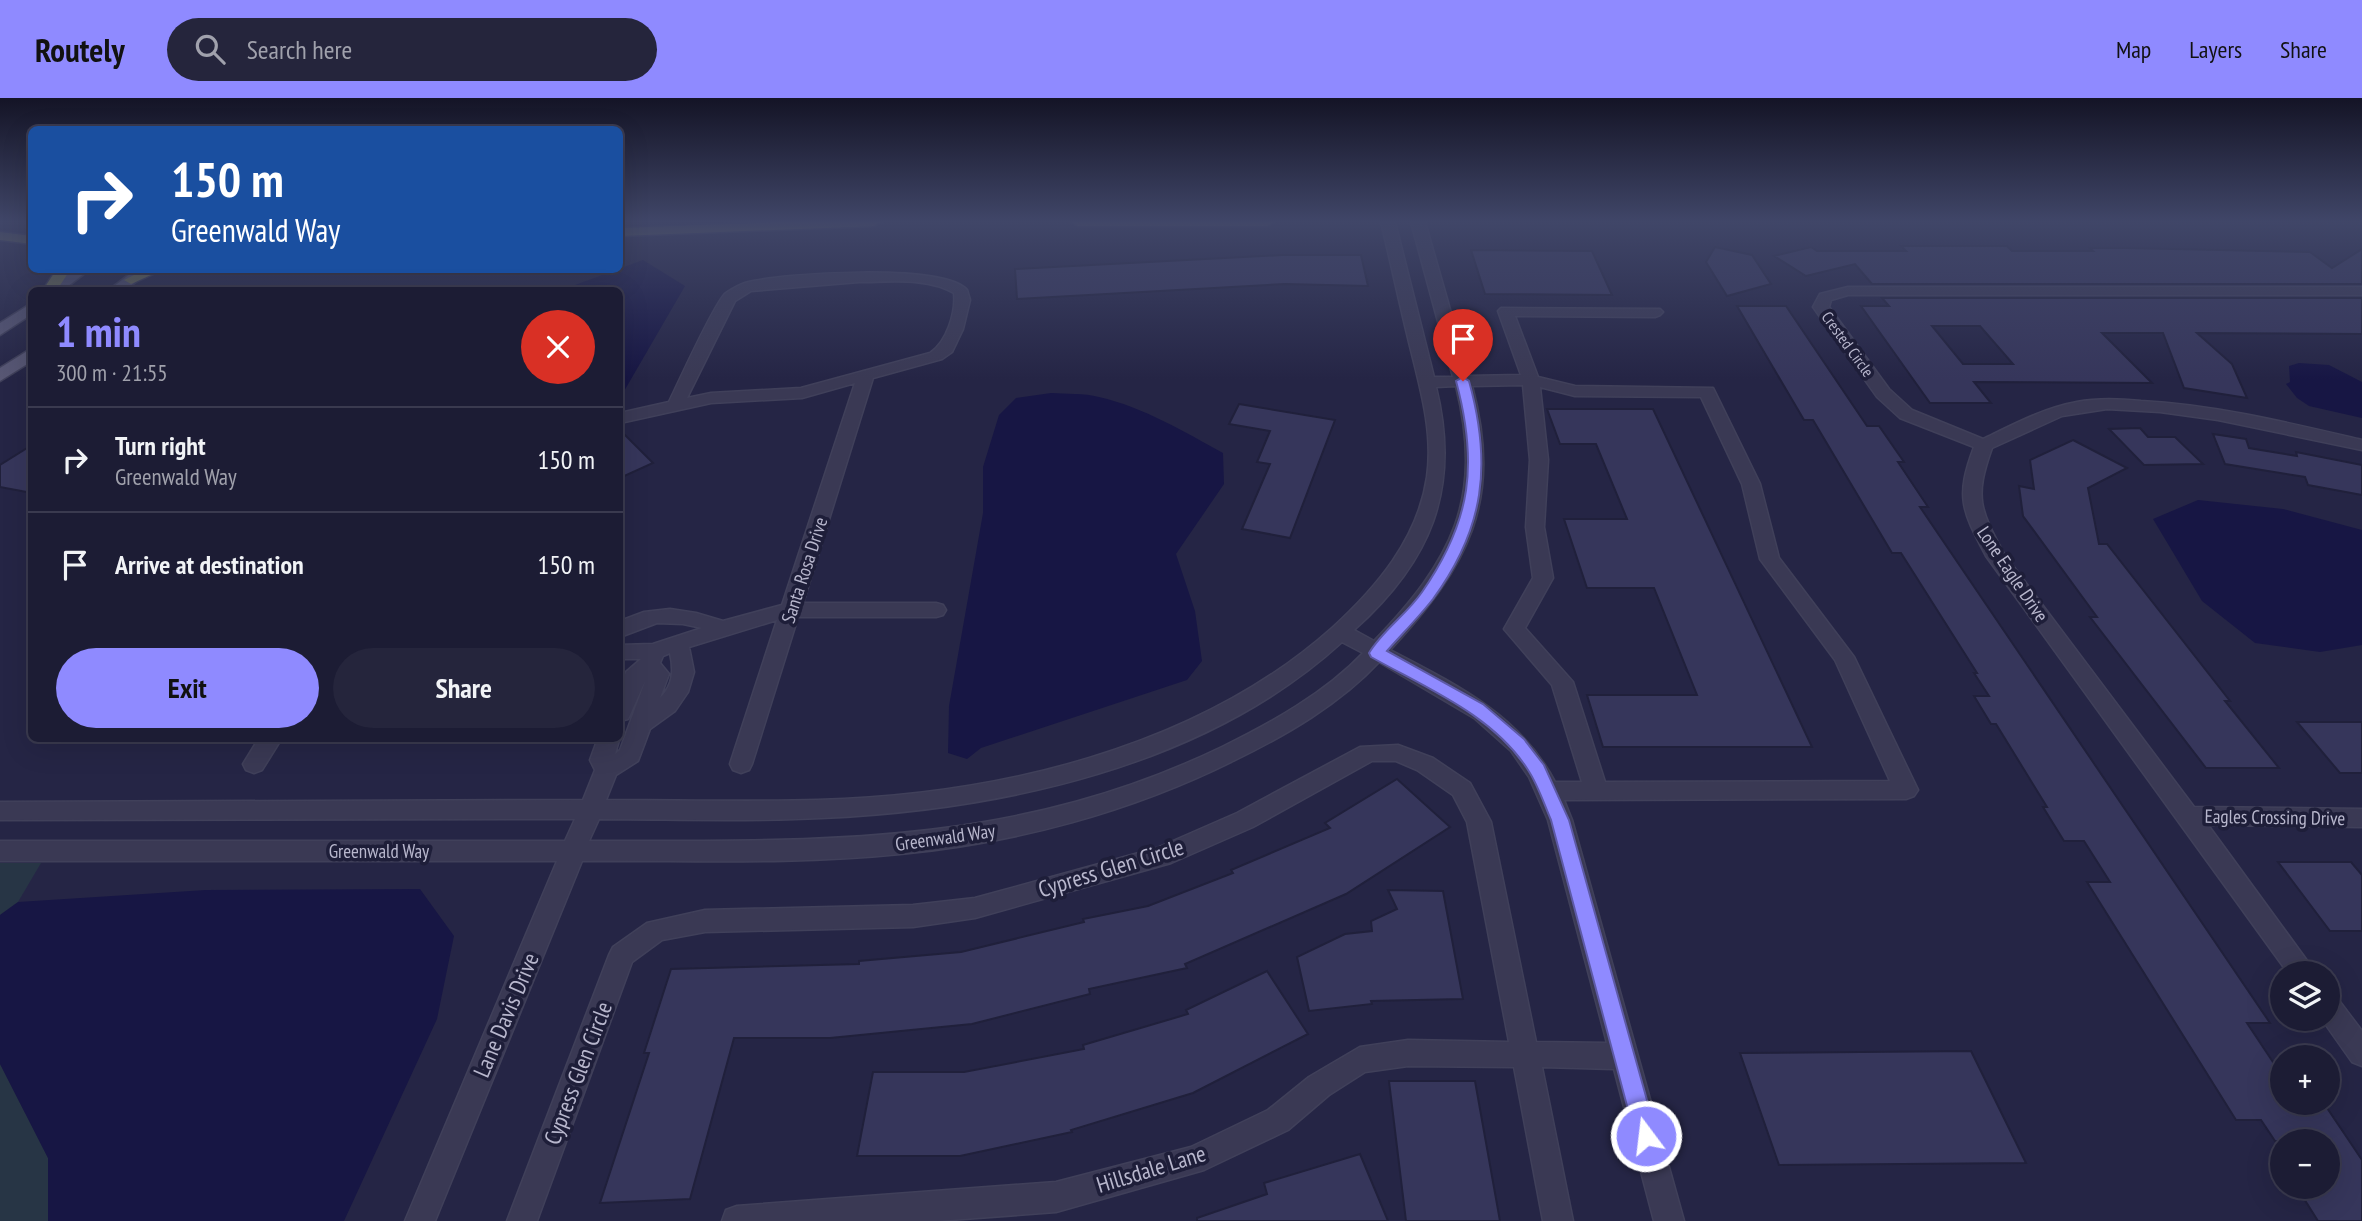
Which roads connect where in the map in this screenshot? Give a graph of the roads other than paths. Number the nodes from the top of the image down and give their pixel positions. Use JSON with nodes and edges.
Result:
{"nodes":[{"id":1,"x":75,"y":274,"type":"edge"},
{"id":2,"x":138,"y":274,"type":"edge"},
{"id":3,"x":144,"y":274,"type":"edge"},
{"id":4,"x":1401,"y":274,"type":"edge"},
{"id":5,"x":1433,"y":274,"type":"edge"},
{"id":6,"x":131,"y":280,"type":"junction"},
{"id":7,"x":56,"y":287,"type":"edge"},
{"id":8,"x":120,"y":287,"type":"edge"},
{"id":9,"x":2362,"y":291,"type":"edge"},
{"id":10,"x":28,"y":310,"type":"edge"},
{"id":11,"x":1655,"y":312,"type":"dead end"},
{"id":12,"x":0,"y":330,"type":"edge"},
{"id":13,"x":28,"y":356,"type":"edge"},
{"id":14,"x":866,"y":375,"type":"junction"},
{"id":15,"x":0,"y":376,"type":"edge"},
{"id":16,"x":1531,"y":380,"type":"junction"},
{"id":17,"x":1463,"y":381,"type":"junction"},
{"id":18,"x":1427,"y":382,"type":"junction"},
{"id":19,"x":675,"y":406,"type":"junction"},
{"id":20,"x":623,"y":417,"type":"edge"},
{"id":21,"x":1983,"y":445,"type":"junction"},
{"id":22,"x":2362,"y":445,"type":"edge"},
{"id":23,"x":790,"y":610,"type":"junction"},
{"id":24,"x":936,"y":610,"type":"dead end"},
{"id":25,"x":721,"y":628,"type":"junction"},
{"id":26,"x":623,"y":629,"type":"edge"},
{"id":27,"x":1343,"y":633,"type":"junction"},
{"id":28,"x":678,"y":643,"type":"junction"},
{"id":29,"x":623,"y":653,"type":"edge"},
{"id":30,"x":1377,"y":653,"type":"junction"},
{"id":31,"x":651,"y":658,"type":"junction"},
{"id":32,"x":623,"y":705,"type":"edge"},
{"id":33,"x":640,"y":725,"type":"junction"},
{"id":34,"x":268,"y":742,"type":"edge"},
{"id":35,"x":608,"y":742,"type":"edge"},
{"id":36,"x":254,"y":764,"type":"dead end"},
{"id":37,"x":741,"y":764,"type":"dead end"},
{"id":38,"x":607,"y":770,"type":"junction"},
{"id":39,"x":1549,"y":791,"type":"junction"},
{"id":40,"x":1597,"y":791,"type":"junction"},
{"id":41,"x":592,"y":809,"type":"junction"},
{"id":42,"x":0,"y":811,"type":"edge"},
{"id":43,"x":2188,"y":816,"type":"junction"},
{"id":44,"x":2362,"y":818,"type":"edge"},
{"id":45,"x":0,"y":851,"type":"edge"},
{"id":46,"x":574,"y":851,"type":"junction"},
{"id":47,"x":2294,"y":961,"type":"edge"},
{"id":48,"x":2340,"y":1023,"type":"edge"},
{"id":49,"x":2362,"y":1053,"type":"edge"},
{"id":50,"x":1525,"y":1055,"type":"junction"},
{"id":51,"x":1624,"y":1056,"type":"junction"},
{"id":52,"x":421,"y":1221,"type":"edge"},
{"id":53,"x":522,"y":1221,"type":"edge"},
{"id":54,"x":737,"y":1221,"type":"edge"},
{"id":55,"x":1558,"y":1221,"type":"edge"},
{"id":56,"x":1669,"y":1221,"type":"edge"}],
"edges":[{"from":1,"to":7,"type":"main road"},
{"from":2,"to":6,"type":"main road"},
{"from":3,"to":6,"type":"highway"},
{"from":4,"to":18,"type":"street","name":"Greenwald Way"},
{"from":5,"to":17,"type":"street","name":"Greenwald Way"},
{"from":6,"to":8,"type":"main road"},
{"from":9,"to":21,"type":"street","name":"Crested Circle"},
{"from":10,"to":12,"type":"main road"},
{"from":11,"to":16,"type":"street"},
{"from":13,"to":15,"type":"main road"},
{"from":14,"to":19,"type":"street"},
{"from":14,"to":19,"type":"street"},
{"from":14,"to":23,"type":"street","name":"Santa Rosa Drive"},
{"from":16,"to":17,"type":"street"},
{"from":16,"to":40,"type":"street"},
{"from":16,"to":40,"type":"street"},
{"from":17,"to":18,"type":"street"},
{"from":17,"to":30,"type":"street","name":"Greenwald Way"},
{"from":18,"to":27,"type":"street","name":"Greenwald Way"},
{"from":19,"to":20,"type":"street"},
{"from":21,"to":22,"type":"street"},
{"from":21,"to":43,"type":"street","name":"Lone Eagle Drive"},
{"from":23,"to":24,"type":"street"},
{"from":23,"to":25,"type":"street"},
{"from":23,"to":37,"type":"street","name":"Santa Rosa Drive"},
{"from":25,"to":26,"type":"street"},
{"from":25,"to":28,"type":"street"},
{"from":27,"to":30,"type":"street"},
{"from":27,"to":41,"type":"street","name":"Greenwald Way"},
{"from":28,"to":31,"type":"street"},
{"from":28,"to":33,"type":"street"},
{"from":29,"to":31,"type":"street"},
{"from":30,"to":39,"type":"street"},
{"from":30,"to":46,"type":"street","name":"Greenwald Way"},
{"from":31,"to":32,"type":"street"},
{"from":31,"to":33,"type":"street"},
{"from":33,"to":38,"type":"street"},
{"from":34,"to":36,"type":"street"},
{"from":35,"to":38,"type":"street"},
{"from":38,"to":41,"type":"street","name":"Lane Davis Drive"},
{"from":39,"to":40,"type":"street"},
{"from":39,"to":51,"type":"street"},
{"from":41,"to":42,"type":"street","name":"Greenwald Way"},
{"from":41,"to":46,"type":"street","name":"Lane Davis Drive"},
{"from":43,"to":44,"type":"street","name":"Eagles Crossing Drive"},
{"from":43,"to":47,"type":"street","name":"Lone Eagle Drive"},
{"from":45,"to":46,"type":"street","name":"Greenwald Way"},
{"from":46,"to":52,"type":"street","name":"Lane Davis Drive"},
{"from":48,"to":49,"type":"street"},
{"from":50,"to":51,"type":"street","name":"Hillsdale Lane"},
{"from":50,"to":53,"type":"street","name":"Cypress Glen Circle"},
{"from":50,"to":54,"type":"street","name":"Hillsdale Lane"},
{"from":50,"to":55,"type":"street","name":"Cypress Glen Circle"},
{"from":51,"to":56,"type":"street"}]}
